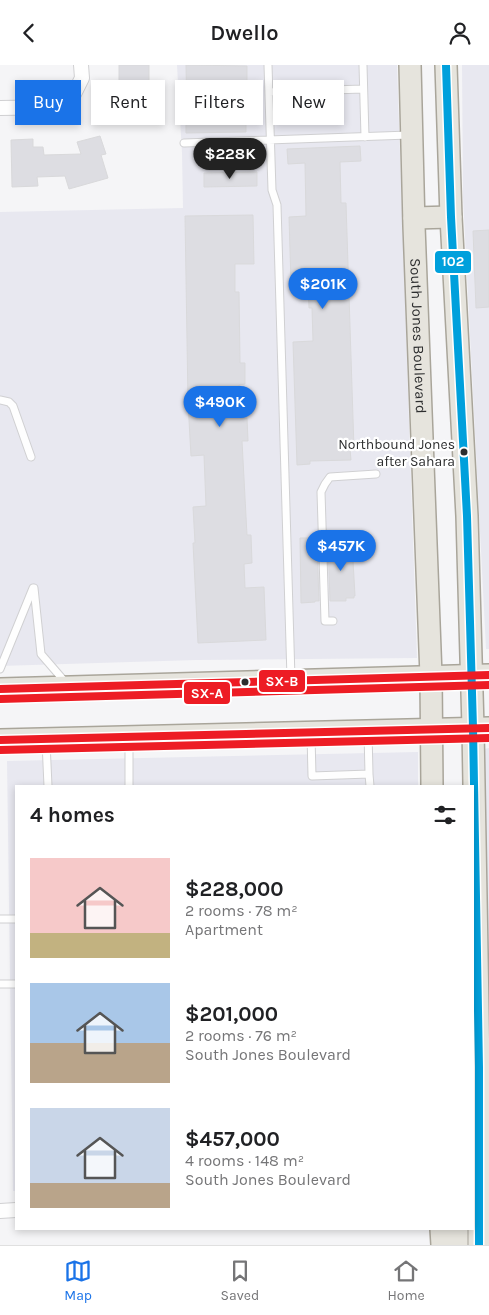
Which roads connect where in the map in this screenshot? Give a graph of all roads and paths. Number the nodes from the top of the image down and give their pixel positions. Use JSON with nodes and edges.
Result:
{"nodes":[{"id":1,"x":81,"y":65,"type":"edge"},
{"id":2,"x":268,"y":65,"type":"edge"},
{"id":3,"x":362,"y":65,"type":"edge"},
{"id":4,"x":410,"y":65,"type":"edge"},
{"id":5,"x":446,"y":65,"type":"edge"},
{"id":6,"x":363,"y":89,"type":"junction"},
{"id":7,"x":269,"y":92,"type":"junction"},
{"id":8,"x":0,"y":108,"type":"edge"},
{"id":9,"x":412,"y":135,"type":"junction"},
{"id":10,"x":365,"y":137,"type":"junction"},
{"id":11,"x":271,"y":140,"type":"junction"},
{"id":12,"x":184,"y":143,"type":"dead end"},
{"id":13,"x":451,"y":217,"type":"junction"},
{"id":14,"x":414,"y":218,"type":"junction"},
{"id":15,"x":0,"y":400,"type":"edge"},
{"id":16,"x":31,"y":457,"type":"dead end"},
{"id":17,"x":376,"y":474,"type":"dead end"},
{"id":18,"x":333,"y":621,"type":"dead end"},
{"id":19,"x":0,"y":669,"type":"edge"},
{"id":20,"x":431,"y":676,"type":"junction"},
{"id":21,"x":480,"y":676,"type":"edge"},
{"id":22,"x":291,"y":681,"type":"junction"},
{"id":23,"x":70,"y":687,"type":"junction"},
{"id":24,"x":0,"y":689,"type":"edge"},
{"id":25,"x":481,"y":728,"type":"edge"},
{"id":26,"x":431,"y":729,"type":"junction"},
{"id":27,"x":368,"y":730,"type":"junction"},
{"id":28,"x":311,"y":732,"type":"junction"},
{"id":29,"x":129,"y":737,"type":"junction"},
{"id":30,"x":46,"y":739,"type":"junction"},
{"id":31,"x":0,"y":740,"type":"edge"},
{"id":32,"x":369,"y":774,"type":"junction"},
{"id":33,"x":48,"y":785,"type":"edge"},
{"id":34,"x":129,"y":785,"type":"edge"},
{"id":35,"x":370,"y":785,"type":"edge"},
{"id":36,"x":432,"y":785,"type":"edge"},
{"id":37,"x":0,"y":919,"type":"edge"},
{"id":38,"x":15,"y":919,"type":"edge"},
{"id":39,"x":0,"y":984,"type":"edge"},
{"id":40,"x":15,"y":984,"type":"edge"},
{"id":41,"x":484,"y":1067,"type":"edge"},
{"id":42,"x":484,"y":1203,"type":"edge"},
{"id":43,"x":0,"y":1211,"type":"edge"},
{"id":44,"x":15,"y":1211,"type":"edge"},
{"id":45,"x":441,"y":1230,"type":"edge"},
{"id":46,"x":457,"y":1230,"type":"edge"},
{"id":47,"x":442,"y":1245,"type":"edge"},
{"id":48,"x":457,"y":1245,"type":"edge"},
{"id":49,"x":479,"y":1245,"type":"edge"}],
"edges":[{"from":1,"to":8,"type":"street"},
{"from":2,"to":7,"type":"lane"},
{"from":3,"to":6,"type":"lane"},
{"from":4,"to":9,"type":"main road","name":"South Jones Boulevard"},
{"from":5,"to":13,"type":"main road"},
{"from":6,"to":7,"type":"lane"},
{"from":6,"to":10,"type":"lane"},
{"from":7,"to":11,"type":"lane"},
{"from":9,"to":10,"type":"lane"},
{"from":9,"to":14,"type":"main road","name":"South Jones Boulevard"},
{"from":10,"to":11,"type":"lane"},
{"from":11,"to":12,"type":"lane"},
{"from":11,"to":22,"type":"lane"},
{"from":13,"to":14,"type":"main road"},
{"from":13,"to":21,"type":"main road"},
{"from":14,"to":20,"type":"main road","name":"South Jones Boulevard"},
{"from":15,"to":16,"type":"lane"},
{"from":17,"to":18,"type":"lane"},
{"from":19,"to":23,"type":"lane"},
{"from":20,"to":21,"type":"main road"},
{"from":20,"to":22,"type":"main road"},
{"from":20,"to":26,"type":"main road","name":"South Jones Boulevard"},
{"from":21,"to":25,"type":"main road"},
{"from":22,"to":23,"type":"main road"},
{"from":23,"to":24,"type":"main road"},
{"from":25,"to":26,"type":"main road"},
{"from":25,"to":41,"type":"main road"},
{"from":26,"to":27,"type":"main road"},
{"from":26,"to":36,"type":"main road","name":"South Jones Boulevard"},
{"from":27,"to":28,"type":"main road"},
{"from":27,"to":32,"type":"lane"},
{"from":28,"to":29,"type":"main road"},
{"from":28,"to":32,"type":"lane"},
{"from":29,"to":30,"type":"main road"},
{"from":29,"to":34,"type":"lane"},
{"from":30,"to":31,"type":"main road"},
{"from":30,"to":33,"type":"lane"},
{"from":32,"to":35,"type":"lane"},
{"from":37,"to":38,"type":"lane"},
{"from":39,"to":40,"type":"lane"},
{"from":41,"to":42,"type":"main road"},
{"from":42,"to":49,"type":"main road"},
{"from":43,"to":44,"type":"street"},
{"from":45,"to":47,"type":"main road"},
{"from":46,"to":48,"type":"main road"}]}
